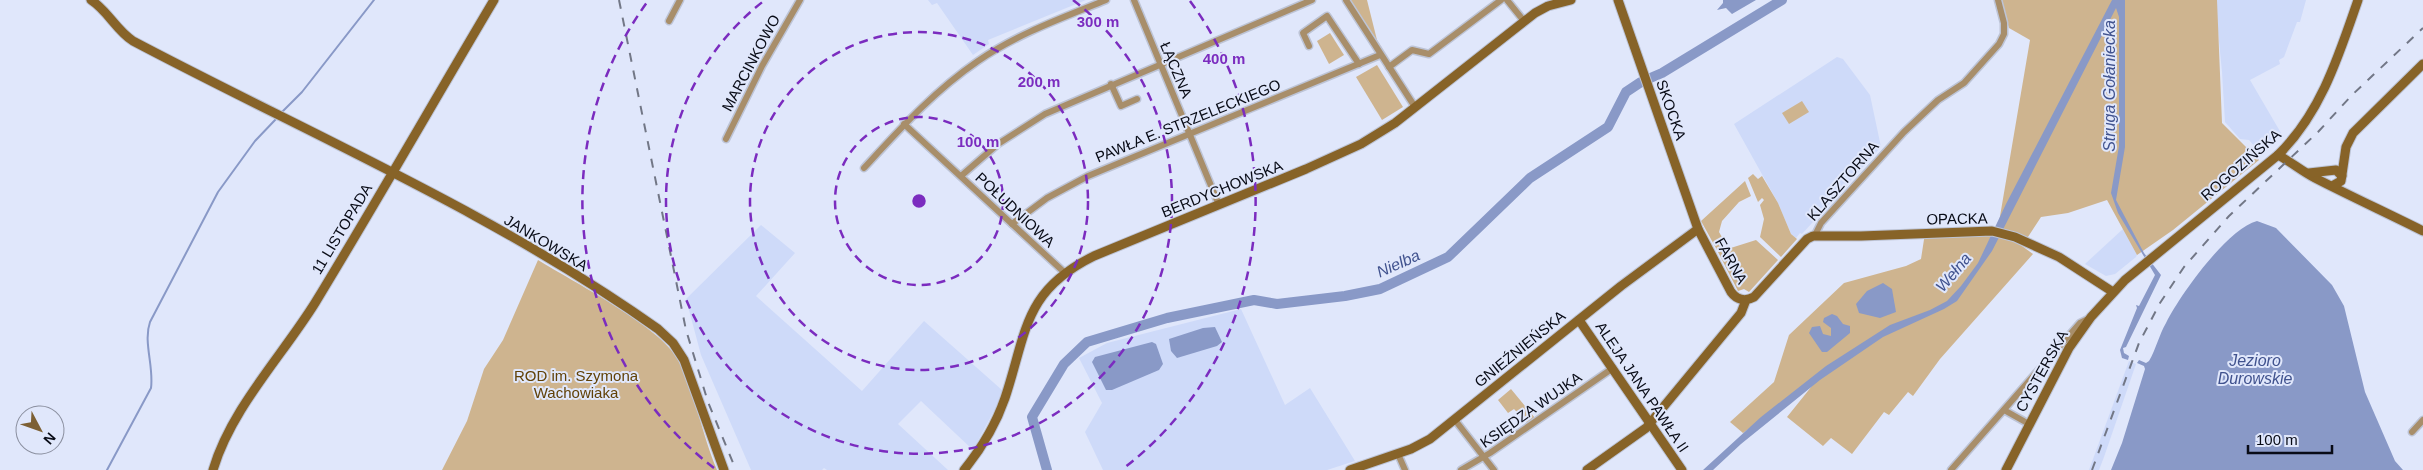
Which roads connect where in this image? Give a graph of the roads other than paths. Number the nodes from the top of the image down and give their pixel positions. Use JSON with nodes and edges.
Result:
{"nodes":[{"id":1,"x":91,"y":0,"type":"edge"},
{"id":2,"x":494,"y":0,"type":"edge"},
{"id":3,"x":680,"y":0,"type":"edge"},
{"id":4,"x":800,"y":0,"type":"edge"},
{"id":5,"x":1106,"y":0,"type":"edge"},
{"id":6,"x":1134,"y":0,"type":"edge"},
{"id":7,"x":1312,"y":0,"type":"edge"},
{"id":8,"x":1346,"y":0,"type":"edge"},
{"id":9,"x":1501,"y":0,"type":"edge"},
{"id":10,"x":1507,"y":0,"type":"edge"},
{"id":11,"x":1572,"y":0,"type":"edge"},
{"id":12,"x":1618,"y":0,"type":"edge"},
{"id":13,"x":1998,"y":0,"type":"edge"},
{"id":14,"x":2358,"y":0,"type":"edge"},
{"id":15,"x":669,"y":20,"type":"dead end"},
{"id":16,"x":1524,"y":21,"type":"junction"},
{"id":17,"x":1308,"y":46,"type":"dead end"},
{"id":18,"x":1380,"y":55,"type":"junction"},
{"id":19,"x":1160,"y":64,"type":"junction"},
{"id":20,"x":1359,"y":64,"type":"junction"},
{"id":21,"x":2423,"y":64,"type":"edge"},
{"id":22,"x":1389,"y":68,"type":"junction"},
{"id":23,"x":1111,"y":84,"type":"junction"},
{"id":24,"x":1137,"y":99,"type":"dead end"},
{"id":25,"x":1415,"y":107,"type":"junction"},
{"id":26,"x":904,"y":124,"type":"junction"},
{"id":27,"x":1190,"y":134,"type":"junction"},
{"id":28,"x":726,"y":139,"type":"dead end"},
{"id":29,"x":2278,"y":155,"type":"junction"},
{"id":30,"x":864,"y":168,"type":"dead end"},
{"id":31,"x":392,"y":172,"type":"junction"},
{"id":32,"x":2309,"y":173,"type":"junction"},
{"id":33,"x":2337,"y":174,"type":"junction"},
{"id":34,"x":961,"y":176,"type":"junction"},
{"id":35,"x":2331,"y":184,"type":"junction"},
{"id":36,"x":2361,"y":201,"type":"junction"},
{"id":37,"x":1219,"y":205,"type":"junction"},
{"id":38,"x":1012,"y":224,"type":"junction"},
{"id":39,"x":1698,"y":229,"type":"junction"},
{"id":40,"x":2423,"y":231,"type":"edge"},
{"id":41,"x":1815,"y":235,"type":"junction"},
{"id":42,"x":1065,"y":273,"type":"junction"},
{"id":43,"x":2113,"y":292,"type":"junction"},
{"id":44,"x":1746,"y":300,"type":"junction"},
{"id":45,"x":2091,"y":317,"type":"junction"},
{"id":46,"x":1579,"y":320,"type":"junction"},
{"id":47,"x":2042,"y":365,"type":"junction"},
{"id":48,"x":1613,"y":368,"type":"junction"},
{"id":49,"x":2054,"y":375,"type":"junction"},
{"id":50,"x":2004,"y":410,"type":"junction"},
{"id":51,"x":1455,"y":420,"type":"junction"},
{"id":52,"x":2423,"y":420,"type":"edge"},
{"id":53,"x":1650,"y":422,"type":"junction"},
{"id":54,"x":2029,"y":424,"type":"junction"},
{"id":55,"x":2412,"y":432,"type":"dead end"},
{"id":56,"x":1398,"y":454,"type":"junction"},
{"id":57,"x":1484,"y":457,"type":"junction"},
{"id":58,"x":2009,"y":468,"type":"edge"},
{"id":59,"x":213,"y":470,"type":"edge"},
{"id":60,"x":724,"y":470,"type":"edge"},
{"id":61,"x":964,"y":470,"type":"edge"},
{"id":62,"x":1350,"y":470,"type":"edge"},
{"id":63,"x":1405,"y":470,"type":"edge"},
{"id":64,"x":1461,"y":470,"type":"edge"},
{"id":65,"x":1494,"y":470,"type":"edge"},
{"id":66,"x":1587,"y":470,"type":"edge"},
{"id":67,"x":1682,"y":470,"type":"edge"},
{"id":68,"x":1951,"y":470,"type":"edge"}],
"edges":[{"from":1,"to":31,"type":"street","name":"JANKOWSKA"},
{"from":2,"to":31,"type":"street","name":"11 LISTOPADA"},
{"from":3,"to":15,"type":"street"},
{"from":4,"to":28,"type":"street","name":"MARCINKOWO"},
{"from":5,"to":26,"type":"street"},
{"from":6,"to":19,"type":"street","name":"ŁĄCZNA"},
{"from":7,"to":19,"type":"street"},
{"from":8,"to":18,"type":"street"},
{"from":9,"to":22,"type":"street"},
{"from":10,"to":16,"type":"street"},
{"from":11,"to":16,"type":"street","name":"BERDYCHOWSKA"},
{"from":12,"to":39,"type":"street","name":"SKOCKA"},
{"from":13,"to":41,"type":"street","name":"KLASZTORNA"},
{"from":14,"to":29,"type":"street","name":"ROGOZIŃSKA"},
{"from":16,"to":25,"type":"street","name":"BERDYCHOWSKA"},
{"from":17,"to":20,"type":"street"},
{"from":18,"to":20,"type":"street","name":"PAWŁA E. STRZELECKIEGO"},
{"from":18,"to":22,"type":"street"},
{"from":19,"to":23,"type":"street"},
{"from":19,"to":27,"type":"street","name":"ŁĄCZNA"},
{"from":20,"to":27,"type":"street","name":"PAWŁA E. STRZELECKIEGO"},
{"from":21,"to":33,"type":"street"},
{"from":22,"to":25,"type":"street"},
{"from":23,"to":24,"type":"street"},
{"from":23,"to":34,"type":"street"},
{"from":25,"to":37,"type":"street","name":"BERDYCHOWSKA"},
{"from":26,"to":30,"type":"street"},
{"from":26,"to":34,"type":"street","name":"POŁUDNIOWA"},
{"from":27,"to":37,"type":"street","name":"ŁĄCZNA"},
{"from":27,"to":38,"type":"street","name":"PAWŁA E. STRZELECKIEGO"},
{"from":29,"to":32,"type":"street"},
{"from":29,"to":43,"type":"street","name":"ROGOZIŃSKA"},
{"from":31,"to":59,"type":"street","name":"11 LISTOPADA"},
{"from":31,"to":60,"type":"street","name":"JANKOWSKA"},
{"from":32,"to":33,"type":"street"},
{"from":32,"to":35,"type":"street"},
{"from":33,"to":35,"type":"street"},
{"from":33,"to":35,"type":"street"},
{"from":33,"to":36,"type":"street"},
{"from":34,"to":38,"type":"street","name":"POŁUDNIOWA"},
{"from":35,"to":36,"type":"street"},
{"from":36,"to":40,"type":"street"},
{"from":37,"to":42,"type":"street","name":"BERDYCHOWSKA"},
{"from":38,"to":42,"type":"street","name":"POŁUDNIOWA"},
{"from":39,"to":44,"type":"street","name":"FARNA"},
{"from":39,"to":46,"type":"street","name":"GNIEŹNIEŃSKA"},
{"from":41,"to":43,"type":"street","name":"OPACKA"},
{"from":41,"to":44,"type":"street","name":"KLASZTORNA"},
{"from":42,"to":61,"type":"street","name":"BERDYCHOWSKA"},
{"from":43,"to":45,"type":"street","name":"CYSTERSKA"},
{"from":44,"to":53,"type":"street","name":"KLASZTORNA"},
{"from":45,"to":47,"type":"street"},
{"from":45,"to":49,"type":"street","name":"CYSTERSKA"},
{"from":46,"to":48,"type":"street","name":"ALEJA JANA PAWŁA II"},
{"from":46,"to":51,"type":"street","name":"GNIEŹNIEŃSKA"},
{"from":47,"to":49,"type":"street"},
{"from":47,"to":50,"type":"street"},
{"from":48,"to":53,"type":"street","name":"ALEJA JANA PAWŁA II"},
{"from":48,"to":57,"type":"street","name":"KSIĘDZA WUJKA"},
{"from":49,"to":54,"type":"street","name":"CYSTERSKA"},
{"from":50,"to":54,"type":"street"},
{"from":50,"to":68,"type":"street"},
{"from":51,"to":56,"type":"street","name":"GNIEŹNIEŃSKA"},
{"from":51,"to":57,"type":"street"},
{"from":52,"to":55,"type":"street"},
{"from":53,"to":66,"type":"street","name":"KLASZTORNA"},
{"from":53,"to":67,"type":"street","name":"ALEJA JANA PAWŁA II"},
{"from":54,"to":58,"type":"street","name":"CYSTERSKA"},
{"from":56,"to":62,"type":"street","name":"GNIEŹNIEŃSKA"},
{"from":56,"to":63,"type":"street"},
{"from":57,"to":64,"type":"street","name":"KSIĘDZA WUJKA"},
{"from":57,"to":65,"type":"street"}]}
